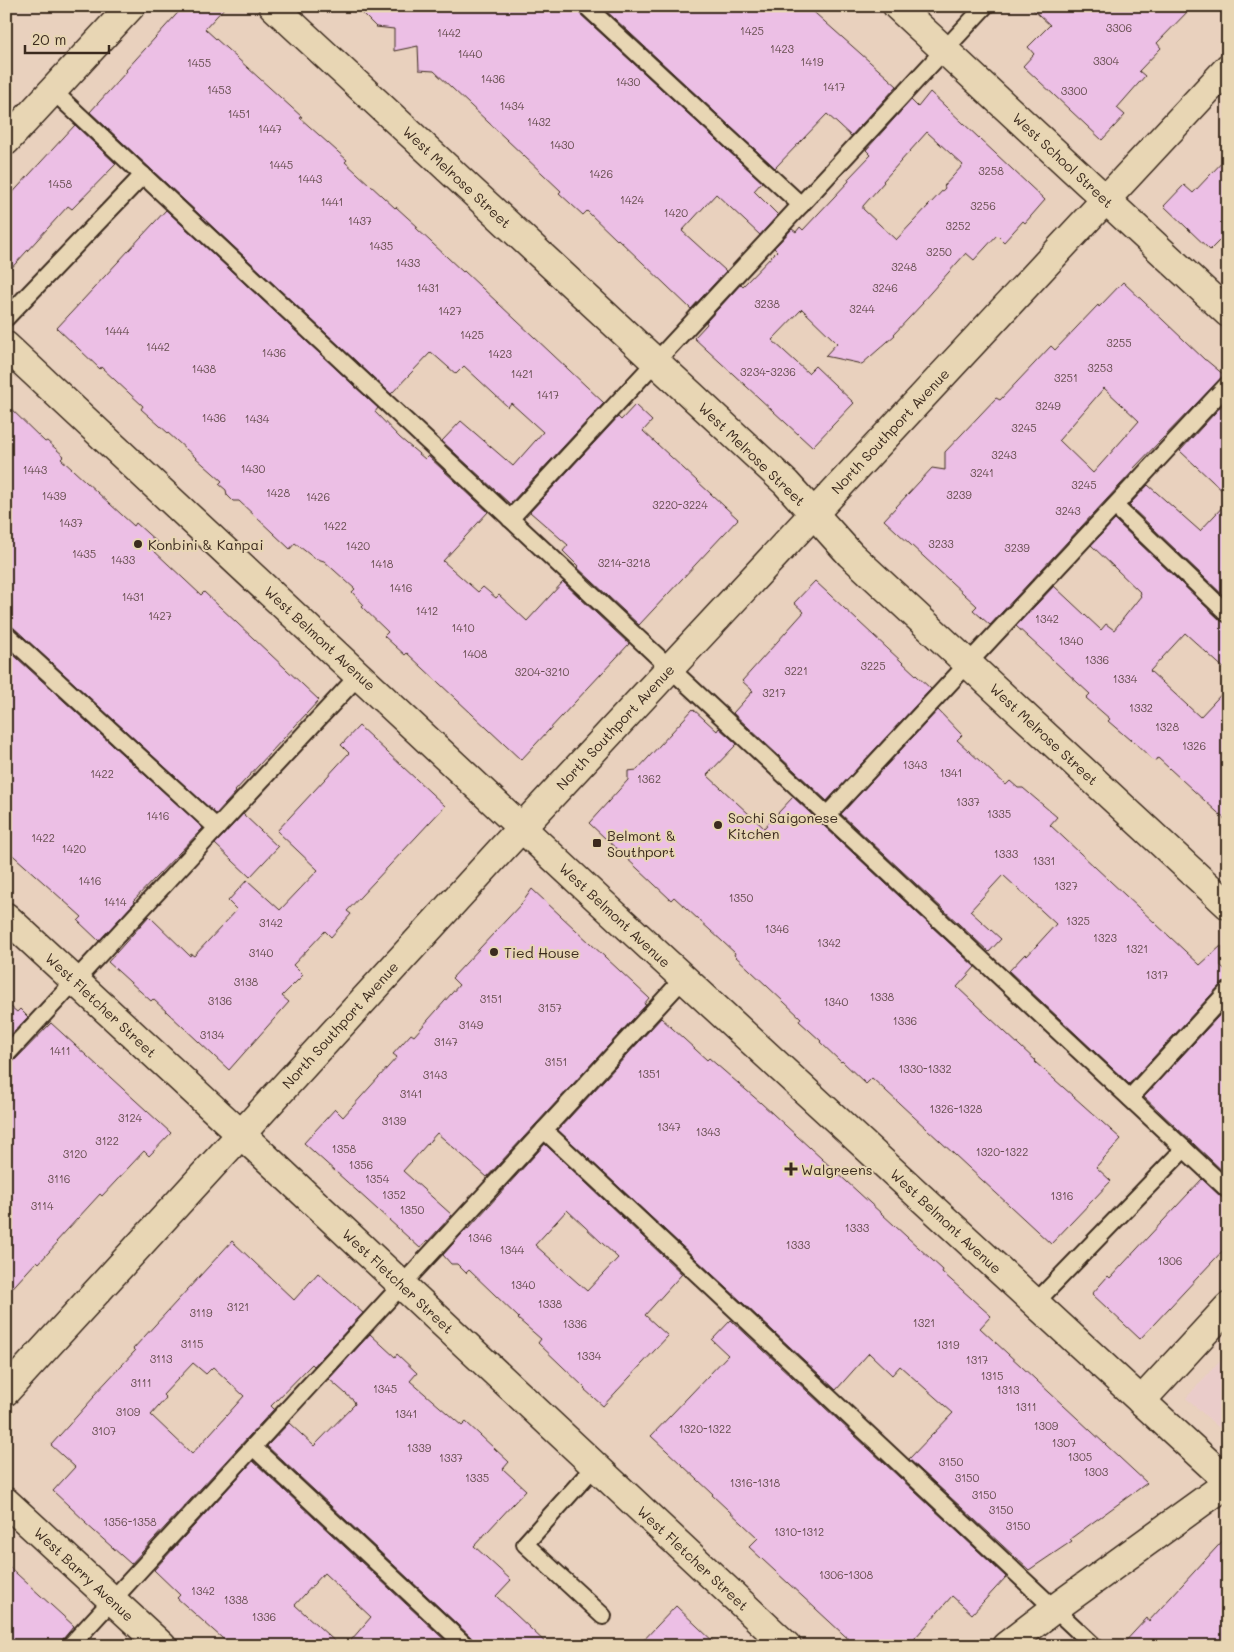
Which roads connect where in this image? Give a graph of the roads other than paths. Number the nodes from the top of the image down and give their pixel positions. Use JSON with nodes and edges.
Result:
{"nodes":[{"id":1,"x":131,"y":6,"type":"edge"},
{"id":2,"x":273,"y":6,"type":"edge"},
{"id":3,"x":586,"y":6,"type":"edge"},
{"id":4,"x":897,"y":6,"type":"edge"},
{"id":5,"x":985,"y":6,"type":"edge"},
{"id":6,"x":945,"y":50,"type":"junction"},
{"id":7,"x":1228,"y":68,"type":"edge"},
{"id":8,"x":53,"y":91,"type":"junction"},
{"id":9,"x":6,"y":141,"type":"edge"},
{"id":10,"x":143,"y":175,"type":"junction"},
{"id":11,"x":1105,"y":200,"type":"junction"},
{"id":12,"x":801,"y":206,"type":"junction"},
{"id":13,"x":1228,"y":313,"type":"edge"},
{"id":14,"x":6,"y":318,"type":"edge"},
{"id":15,"x":6,"y":346,"type":"edge"},
{"id":16,"x":655,"y":362,"type":"junction"},
{"id":17,"x":1228,"y":384,"type":"edge"},
{"id":18,"x":1115,"y":506,"type":"junction"},
{"id":19,"x":813,"y":514,"type":"junction"},
{"id":20,"x":510,"y":519,"type":"junction"},
{"id":21,"x":1228,"y":614,"type":"edge"},
{"id":22,"x":6,"y":634,"type":"edge"},
{"id":23,"x":968,"y":664,"type":"junction"},
{"id":24,"x":670,"y":668,"type":"junction"},
{"id":25,"x":359,"y":675,"type":"junction"},
{"id":26,"x":827,"y":815,"type":"junction"},
{"id":27,"x":522,"y":827,"type":"junction"},
{"id":28,"x":217,"y":828,"type":"junction"},
{"id":29,"x":1228,"y":905,"type":"edge"},
{"id":30,"x":6,"y":917,"type":"edge"},
{"id":31,"x":684,"y":978,"type":"junction"},
{"id":32,"x":75,"y":981,"type":"junction"},
{"id":33,"x":1228,"y":991,"type":"edge"},
{"id":34,"x":6,"y":1055,"type":"edge"},
{"id":35,"x":1130,"y":1098,"type":"junction"},
{"id":36,"x":544,"y":1130,"type":"junction"},
{"id":37,"x":240,"y":1134,"type":"junction"},
{"id":38,"x":1184,"y":1149,"type":"junction"},
{"id":39,"x":1228,"y":1190,"type":"edge"},
{"id":40,"x":402,"y":1285,"type":"junction"},
{"id":41,"x":1035,"y":1303,"type":"junction"},
{"id":42,"x":1228,"y":1307,"type":"edge"},
{"id":43,"x":6,"y":1391,"type":"edge"},
{"id":44,"x":1141,"y":1401,"type":"junction"},
{"id":45,"x":253,"y":1447,"type":"junction"},
{"id":46,"x":596,"y":1466,"type":"junction"},
{"id":47,"x":1228,"y":1482,"type":"edge"},
{"id":48,"x":6,"y":1502,"type":"edge"},
{"id":49,"x":112,"y":1600,"type":"junction"},
{"id":50,"x":1054,"y":1609,"type":"junction"},
{"id":51,"x":603,"y":1616,"type":"dead end"},
{"id":52,"x":70,"y":1646,"type":"edge"},
{"id":53,"x":162,"y":1646,"type":"edge"},
{"id":54,"x":466,"y":1646,"type":"edge"},
{"id":55,"x":788,"y":1646,"type":"edge"},
{"id":56,"x":1006,"y":1646,"type":"edge"},
{"id":57,"x":1094,"y":1646,"type":"edge"}],
"edges":[{"from":1,"to":8,"type":"street"},
{"from":2,"to":16,"type":"street","name":"West Melrose Street"},
{"from":3,"to":12,"type":"lane"},
{"from":4,"to":6,"type":"street","name":"West School Street"},
{"from":5,"to":6,"type":"lane"},
{"from":6,"to":11,"type":"street","name":"West School Street"},
{"from":6,"to":12,"type":"lane"},
{"from":7,"to":11,"type":"street","name":"North Southport Avenue"},
{"from":8,"to":9,"type":"street"},
{"from":8,"to":10,"type":"lane"},
{"from":10,"to":14,"type":"lane"},
{"from":10,"to":20,"type":"lane"},
{"from":11,"to":13,"type":"street","name":"West School Street"},
{"from":11,"to":19,"type":"street","name":"North Southport Avenue"},
{"from":12,"to":16,"type":"lane"},
{"from":15,"to":25,"type":"street","name":"West Belmont Avenue"},
{"from":16,"to":19,"type":"street","name":"West Melrose Street"},
{"from":16,"to":20,"type":"lane"},
{"from":17,"to":18,"type":"lane"},
{"from":18,"to":21,"type":"lane"},
{"from":18,"to":23,"type":"lane"},
{"from":19,"to":23,"type":"street","name":"West Melrose Street"},
{"from":19,"to":24,"type":"street","name":"North Southport Avenue"},
{"from":20,"to":24,"type":"lane"},
{"from":22,"to":28,"type":"lane"},
{"from":23,"to":26,"type":"lane"},
{"from":23,"to":29,"type":"street","name":"West Melrose Street"},
{"from":24,"to":26,"type":"lane"},
{"from":24,"to":27,"type":"street","name":"North Southport Avenue"},
{"from":25,"to":27,"type":"street","name":"West Belmont Avenue"},
{"from":25,"to":28,"type":"lane"},
{"from":26,"to":35,"type":"lane"},
{"from":27,"to":31,"type":"street","name":"West Belmont Avenue"},
{"from":27,"to":37,"type":"street","name":"North Southport Avenue"},
{"from":28,"to":32,"type":"lane"},
{"from":30,"to":32,"type":"street","name":"West Fletcher Street"},
{"from":31,"to":36,"type":"lane"},
{"from":31,"to":41,"type":"street","name":"West Belmont Avenue"},
{"from":32,"to":34,"type":"lane"},
{"from":32,"to":37,"type":"street","name":"West Fletcher Street"},
{"from":33,"to":35,"type":"lane"},
{"from":35,"to":38,"type":"lane"},
{"from":36,"to":40,"type":"lane"},
{"from":36,"to":50,"type":"lane"},
{"from":37,"to":40,"type":"street","name":"West Fletcher Street"},
{"from":37,"to":43,"type":"street","name":"North Southport Avenue"},
{"from":38,"to":39,"type":"lane"},
{"from":38,"to":41,"type":"lane"},
{"from":40,"to":45,"type":"lane"},
{"from":40,"to":46,"type":"street","name":"West Fletcher Street"},
{"from":41,"to":44,"type":"street","name":"West Belmont Avenue"},
{"from":42,"to":44,"type":"street"},
{"from":44,"to":47,"type":"street","name":"West Belmont Avenue"},
{"from":45,"to":49,"type":"lane"},
{"from":45,"to":54,"type":"lane"},
{"from":46,"to":51,"type":"lane"},
{"from":46,"to":55,"type":"street","name":"West Fletcher Street"},
{"from":47,"to":50,"type":"street"},
{"from":48,"to":49,"type":"street","name":"West Barry Avenue"},
{"from":49,"to":52,"type":"lane"},
{"from":49,"to":53,"type":"street","name":"West Barry Avenue"},
{"from":50,"to":56,"type":"street"},
{"from":50,"to":57,"type":"lane"}]}
